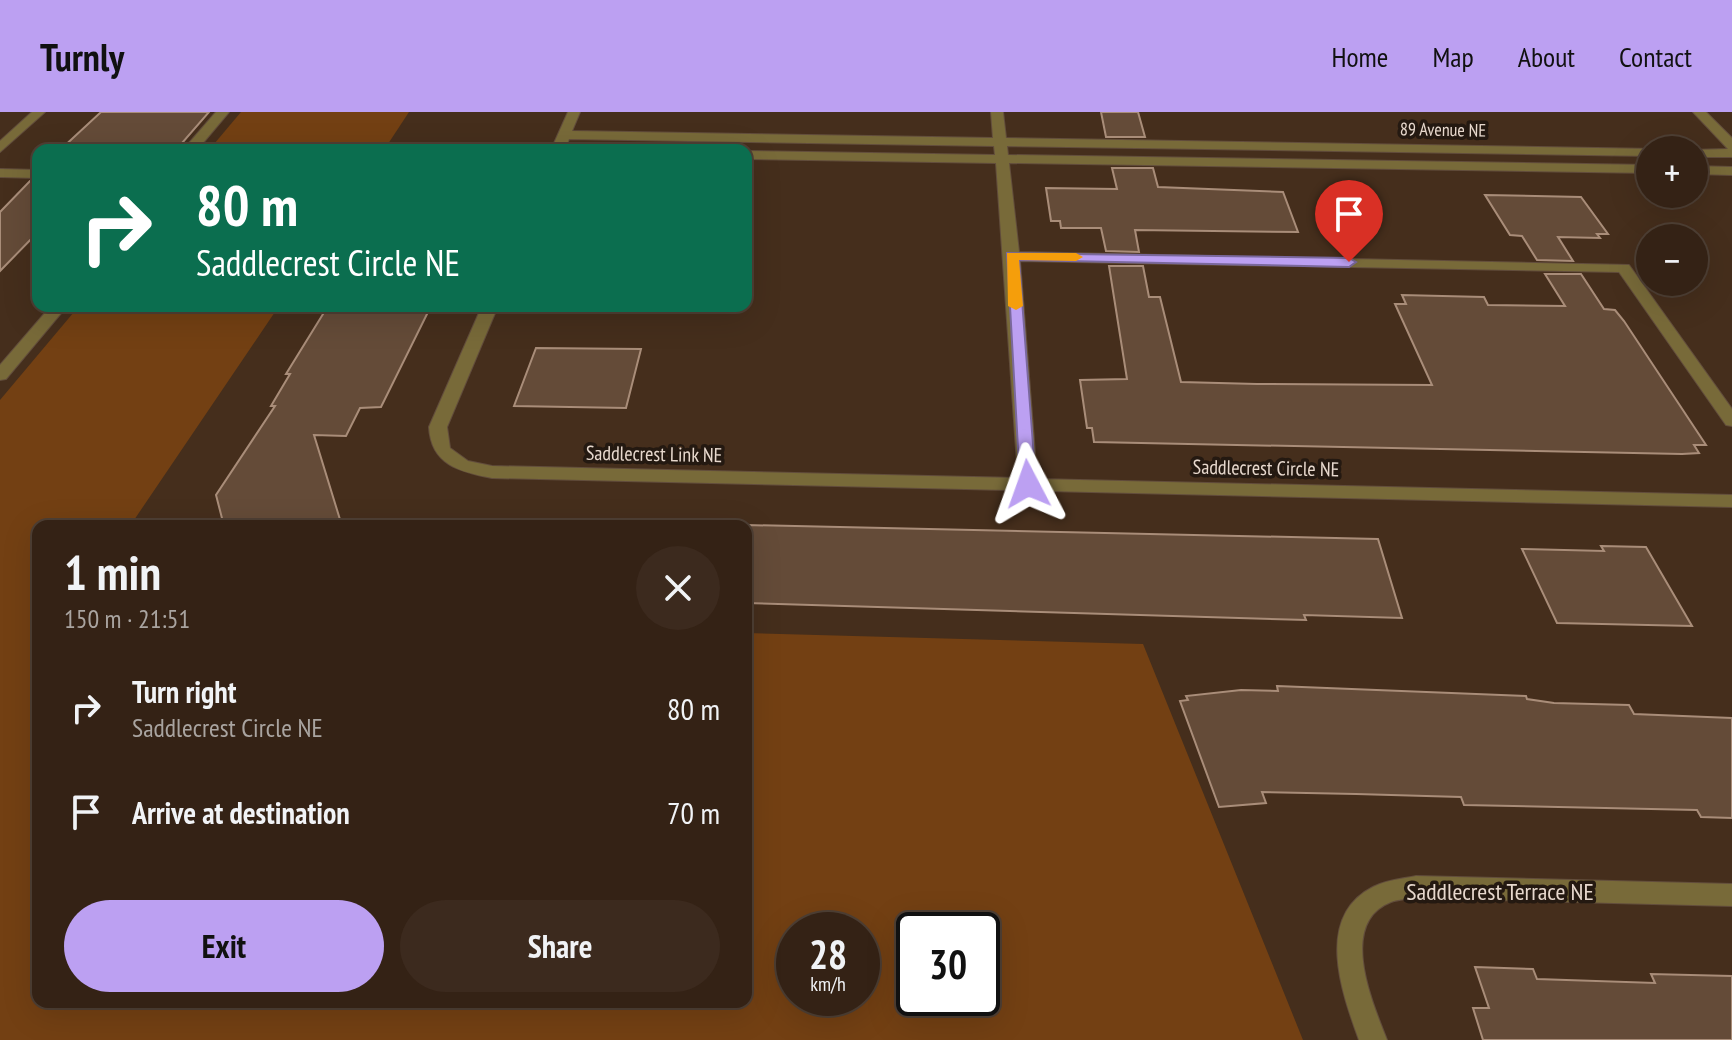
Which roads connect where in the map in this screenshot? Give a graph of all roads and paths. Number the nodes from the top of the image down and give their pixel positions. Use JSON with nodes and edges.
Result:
{"nodes":[{"id":1,"x":39,"y":112,"type":"edge"},
{"id":2,"x":223,"y":112,"type":"edge"},
{"id":3,"x":574,"y":112,"type":"edge"},
{"id":4,"x":997,"y":112,"type":"edge"},
{"id":5,"x":1699,"y":112,"type":"edge"},
{"id":6,"x":561,"y":143,"type":"edge"},
{"id":7,"x":195,"y":144,"type":"edge"},
{"id":8,"x":624,"y":144,"type":"edge"},
{"id":9,"x":752,"y":146,"type":"edge"},
{"id":10,"x":1732,"y":146,"type":"edge"},
{"id":11,"x":0,"y":148,"type":"edge"},
{"id":12,"x":1000,"y":150,"type":"junction"},
{"id":13,"x":1636,"y":152,"type":"edge"},
{"id":14,"x":1708,"y":153,"type":"edge"},
{"id":15,"x":1732,"y":153,"type":"edge"},
{"id":16,"x":752,"y":155,"type":"edge"},
{"id":17,"x":1636,"y":169,"type":"edge"},
{"id":18,"x":1708,"y":170,"type":"edge"},
{"id":19,"x":1732,"y":171,"type":"edge"},
{"id":20,"x":0,"y":173,"type":"edge"},
{"id":21,"x":32,"y":174,"type":"edge"},
{"id":22,"x":1012,"y":256,"type":"junction"},
{"id":23,"x":54,"y":312,"type":"edge"},
{"id":24,"x":487,"y":312,"type":"edge"},
{"id":25,"x":0,"y":375,"type":"edge"},
{"id":26,"x":1732,"y":421,"type":"edge"},
{"id":27,"x":1028,"y":484,"type":"junction"},
{"id":28,"x":1732,"y":501,"type":"edge"},
{"id":29,"x":1732,"y":895,"type":"edge"},
{"id":30,"x":1373,"y":1040,"type":"edge"}],
"edges":[{"from":1,"to":11,"type":"street"},
{"from":2,"to":7,"type":"street"},
{"from":3,"to":6,"type":"street"},
{"from":4,"to":12,"type":"street"},
{"from":5,"to":10,"type":"street"},
{"from":6,"to":8,"type":"street","name":"89 Avenue NE"},
{"from":9,"to":12,"type":"street","name":"89 Avenue NE"},
{"from":12,"to":13,"type":"street","name":"89 Avenue NE"},
{"from":12,"to":16,"type":"street","name":"89 Avenue NE"},
{"from":12,"to":17,"type":"street","name":"89 Avenue NE"},
{"from":12,"to":22,"type":"street"},
{"from":14,"to":15,"type":"street"},
{"from":18,"to":19,"type":"street"},
{"from":20,"to":21,"type":"street"},
{"from":22,"to":26,"type":"street"},
{"from":22,"to":27,"type":"street"},
{"from":23,"to":25,"type":"street"},
{"from":24,"to":27,"type":"street","name":"Saddlecrest Link NE"},
{"from":27,"to":28,"type":"street","name":"Saddlecrest Circle NE"},
{"from":29,"to":30,"type":"street","name":"Saddlecrest Terrace NE"}]}
